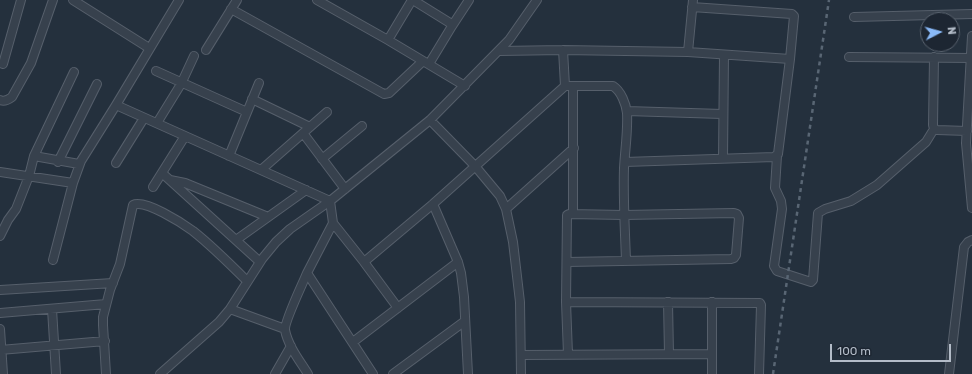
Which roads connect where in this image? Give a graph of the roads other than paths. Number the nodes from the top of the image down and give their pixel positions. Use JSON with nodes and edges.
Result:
{"nodes":[{"id":1,"x":21,"y":0,"type":"edge"},
{"id":2,"x":53,"y":0,"type":"edge"},
{"id":3,"x":73,"y":0,"type":"edge"},
{"id":4,"x":179,"y":0,"type":"edge"},
{"id":5,"x":237,"y":0,"type":"edge"},
{"id":6,"x":317,"y":0,"type":"edge"},
{"id":7,"x":412,"y":0,"type":"edge"},
{"id":8,"x":469,"y":0,"type":"edge"},
{"id":9,"x":538,"y":0,"type":"edge"},
{"id":10,"x":693,"y":3,"type":"edge"},
{"id":11,"x":231,"y":8,"type":"junction"},
{"id":12,"x":972,"y":14,"type":"edge"},
{"id":13,"x":854,"y":17,"type":"dead end"},
{"id":14,"x":452,"y":26,"type":"junction"},
{"id":15,"x":972,"y":36,"type":"edge"},
{"id":16,"x":388,"y":40,"type":"junction"},
{"id":17,"x":149,"y":48,"type":"junction"},
{"id":18,"x":206,"y":50,"type":"dead end"},
{"id":19,"x":563,"y":50,"type":"junction"},
{"id":20,"x":499,"y":51,"type":"junction"},
{"id":21,"x":688,"y":52,"type":"junction"},
{"id":22,"x":724,"y":55,"type":"junction"},
{"id":23,"x":194,"y":56,"type":"dead end"},
{"id":24,"x":849,"y":56,"type":"dead end"},
{"id":25,"x":934,"y":57,"type":"junction"},
{"id":26,"x":972,"y":58,"type":"edge"},
{"id":27,"x":790,"y":59,"type":"junction"},
{"id":28,"x":426,"y":62,"type":"junction"},
{"id":29,"x":2,"y":64,"type":"dead end"},
{"id":30,"x":74,"y":72,"type":"dead end"},
{"id":31,"x":156,"y":72,"type":"dead end"},
{"id":32,"x":259,"y":83,"type":"dead end"},
{"id":33,"x":97,"y":84,"type":"dead end"},
{"id":34,"x":181,"y":84,"type":"junction"},
{"id":35,"x":465,"y":86,"type":"junction"},
{"id":36,"x":569,"y":86,"type":"junction"},
{"id":37,"x":252,"y":99,"type":"junction"},
{"id":38,"x":0,"y":100,"type":"edge"},
{"id":39,"x":116,"y":105,"type":"junction"},
{"id":40,"x":626,"y":111,"type":"junction"},
{"id":41,"x":246,"y":112,"type":"junction"},
{"id":42,"x":327,"y":112,"type":"dead end"},
{"id":43,"x":722,"y":114,"type":"junction"},
{"id":44,"x":144,"y":118,"type":"junction"},
{"id":45,"x":430,"y":120,"type":"junction"},
{"id":46,"x":156,"y":123,"type":"junction"},
{"id":47,"x":362,"y":126,"type":"dead end"},
{"id":48,"x":310,"y":127,"type":"junction"},
{"id":49,"x":934,"y":129,"type":"junction"},
{"id":50,"x":967,"y":131,"type":"junction"},
{"id":51,"x":303,"y":134,"type":"junction"},
{"id":52,"x":185,"y":136,"type":"junction"},
{"id":53,"x":574,"y":148,"type":"junction"},
{"id":54,"x":34,"y":156,"type":"junction"},
{"id":55,"x":229,"y":156,"type":"junction"},
{"id":56,"x":777,"y":156,"type":"junction"},
{"id":57,"x":723,"y":158,"type":"junction"},
{"id":58,"x":322,"y":159,"type":"junction"},
{"id":59,"x":58,"y":162,"type":"junction"},
{"id":60,"x":625,"y":162,"type":"junction"},
{"id":61,"x":116,"y":163,"type":"dead end"},
{"id":62,"x":79,"y":164,"type":"junction"},
{"id":63,"x":475,"y":166,"type":"junction"},
{"id":64,"x":261,"y":170,"type":"junction"},
{"id":65,"x":0,"y":172,"type":"edge"},
{"id":66,"x":162,"y":173,"type":"junction"},
{"id":67,"x":29,"y":176,"type":"junction"},
{"id":68,"x":170,"y":180,"type":"junction"},
{"id":69,"x":73,"y":183,"type":"junction"},
{"id":70,"x":153,"y":187,"type":"dead end"},
{"id":71,"x":345,"y":189,"type":"junction"},
{"id":72,"x":306,"y":190,"type":"junction"},
{"id":73,"x":330,"y":201,"type":"junction"},
{"id":74,"x":433,"y":204,"type":"junction"},
{"id":75,"x":506,"y":208,"type":"junction"},
{"id":76,"x":972,"y":208,"type":"edge"},
{"id":77,"x":573,"y":214,"type":"junction"},
{"id":78,"x":624,"y":215,"type":"junction"},
{"id":79,"x":268,"y":217,"type":"junction"},
{"id":80,"x":333,"y":223,"type":"junction"},
{"id":81,"x":0,"y":236,"type":"edge"},
{"id":82,"x":236,"y":240,"type":"junction"},
{"id":83,"x":972,"y":240,"type":"edge"},
{"id":84,"x":53,"y":260,"type":"dead end"},
{"id":85,"x":626,"y":261,"type":"junction"},
{"id":86,"x":260,"y":262,"type":"junction"},
{"id":87,"x":364,"y":262,"type":"junction"},
{"id":88,"x":458,"y":262,"type":"junction"},
{"id":89,"x":567,"y":262,"type":"junction"},
{"id":90,"x":308,"y":273,"type":"junction"},
{"id":91,"x":247,"y":281,"type":"junction"},
{"id":92,"x":113,"y":283,"type":"junction"},
{"id":93,"x":0,"y":290,"type":"edge"},
{"id":94,"x":566,"y":302,"type":"junction"},
{"id":95,"x":668,"y":302,"type":"junction"},
{"id":96,"x":712,"y":302,"type":"junction"},
{"id":97,"x":106,"y":304,"type":"junction"},
{"id":98,"x":398,"y":308,"type":"junction"},
{"id":99,"x":52,"y":309,"type":"junction"},
{"id":100,"x":230,"y":309,"type":"junction"},
{"id":101,"x":0,"y":313,"type":"edge"},
{"id":102,"x":465,"y":320,"type":"junction"},
{"id":103,"x":0,"y":329,"type":"edge"},
{"id":104,"x":285,"y":329,"type":"junction"},
{"id":105,"x":105,"y":342,"type":"junction"},
{"id":106,"x":353,"y":342,"type":"junction"},
{"id":107,"x":54,"y":345,"type":"junction"},
{"id":108,"x":291,"y":346,"type":"junction"},
{"id":109,"x":1,"y":350,"type":"edge"},
{"id":110,"x":568,"y":354,"type":"junction"},
{"id":111,"x":669,"y":354,"type":"junction"},
{"id":112,"x":712,"y":354,"type":"junction"},
{"id":113,"x":521,"y":355,"type":"junction"},
{"id":114,"x":2,"y":374,"type":"edge"},
{"id":115,"x":56,"y":374,"type":"edge"},
{"id":116,"x":106,"y":374,"type":"edge"},
{"id":117,"x":160,"y":374,"type":"edge"},
{"id":118,"x":275,"y":374,"type":"edge"},
{"id":119,"x":308,"y":374,"type":"edge"},
{"id":120,"x":374,"y":374,"type":"edge"},
{"id":121,"x":393,"y":374,"type":"edge"},
{"id":122,"x":468,"y":374,"type":"edge"},
{"id":123,"x":521,"y":374,"type":"edge"},
{"id":124,"x":712,"y":374,"type":"edge"},
{"id":125,"x":759,"y":374,"type":"edge"},
{"id":126,"x":948,"y":374,"type":"edge"}],
"edges":[{"from":1,"to":29,"type":"street"},
{"from":2,"to":38,"type":"street"},
{"from":3,"to":17,"type":"street"},
{"from":4,"to":17,"type":"street"},
{"from":5,"to":11,"type":"street"},
{"from":6,"to":16,"type":"street"},
{"from":7,"to":14,"type":"street"},
{"from":7,"to":16,"type":"street"},
{"from":8,"to":14,"type":"street"},
{"from":9,"to":20,"type":"street"},
{"from":10,"to":21,"type":"street"},
{"from":10,"to":27,"type":"street"},
{"from":11,"to":18,"type":"street"},
{"from":11,"to":28,"type":"street"},
{"from":12,"to":13,"type":"street"},
{"from":14,"to":28,"type":"street"},
{"from":15,"to":26,"type":"street"},
{"from":16,"to":28,"type":"street"},
{"from":17,"to":39,"type":"street"},
{"from":19,"to":20,"type":"street"},
{"from":19,"to":21,"type":"street"},
{"from":19,"to":36,"type":"street"},
{"from":20,"to":35,"type":"street"},
{"from":21,"to":22,"type":"street"},
{"from":22,"to":27,"type":"street"},
{"from":22,"to":43,"type":"street"},
{"from":23,"to":34,"type":"street"},
{"from":24,"to":25,"type":"street"},
{"from":25,"to":26,"type":"street"},
{"from":25,"to":49,"type":"street"},
{"from":26,"to":50,"type":"street"},
{"from":27,"to":56,"type":"street"},
{"from":28,"to":35,"type":"street"},
{"from":30,"to":54,"type":"street"},
{"from":31,"to":34,"type":"street"},
{"from":32,"to":37,"type":"street"},
{"from":33,"to":59,"type":"street"},
{"from":34,"to":41,"type":"street"},
{"from":34,"to":46,"type":"street"},
{"from":35,"to":45,"type":"street"},
{"from":36,"to":40,"type":"street"},
{"from":36,"to":53,"type":"street"},
{"from":36,"to":63,"type":"street"},
{"from":37,"to":41,"type":"street"},
{"from":37,"to":48,"type":"street"},
{"from":39,"to":44,"type":"street"},
{"from":39,"to":62,"type":"street"},
{"from":40,"to":43,"type":"street"},
{"from":40,"to":60,"type":"street"},
{"from":41,"to":55,"type":"street"},
{"from":42,"to":48,"type":"street"},
{"from":43,"to":57,"type":"street"},
{"from":44,"to":46,"type":"street"},
{"from":44,"to":61,"type":"street"},
{"from":45,"to":63,"type":"street"},
{"from":45,"to":71,"type":"street"},
{"from":46,"to":52,"type":"street"},
{"from":47,"to":58,"type":"street"},
{"from":48,"to":51,"type":"street"},
{"from":49,"to":50,"type":"street"},
{"from":49,"to":56,"type":"street"},
{"from":50,"to":76,"type":"street"},
{"from":51,"to":58,"type":"street"},
{"from":51,"to":64,"type":"street"},
{"from":52,"to":55,"type":"street"},
{"from":52,"to":66,"type":"street"},
{"from":53,"to":75,"type":"street"},
{"from":53,"to":77,"type":"street"},
{"from":54,"to":59,"type":"street"},
{"from":54,"to":67,"type":"street"},
{"from":55,"to":64,"type":"street"},
{"from":56,"to":57,"type":"street"},
{"from":57,"to":60,"type":"street"},
{"from":58,"to":71,"type":"street"},
{"from":59,"to":62,"type":"street"},
{"from":60,"to":78,"type":"street"},
{"from":62,"to":69,"type":"street"},
{"from":63,"to":74,"type":"street"},
{"from":63,"to":75,"type":"street"},
{"from":64,"to":72,"type":"street"},
{"from":65,"to":67,"type":"street"},
{"from":66,"to":68,"type":"street"},
{"from":66,"to":70,"type":"street"},
{"from":67,"to":69,"type":"street"},
{"from":67,"to":81,"type":"street"},
{"from":68,"to":79,"type":"street"},
{"from":68,"to":82,"type":"street"},
{"from":69,"to":84,"type":"street"},
{"from":71,"to":73,"type":"street"},
{"from":72,"to":73,"type":"street"},
{"from":72,"to":79,"type":"street"},
{"from":73,"to":80,"type":"street"},
{"from":73,"to":86,"type":"street"},
{"from":74,"to":87,"type":"street"},
{"from":74,"to":88,"type":"street"},
{"from":75,"to":113,"type":"street"},
{"from":77,"to":78,"type":"street"},
{"from":77,"to":89,"type":"street"},
{"from":78,"to":85,"type":"street"},
{"from":78,"to":85,"type":"street"},
{"from":79,"to":82,"type":"street"},
{"from":80,"to":87,"type":"street"},
{"from":80,"to":90,"type":"street"},
{"from":82,"to":86,"type":"street"},
{"from":83,"to":126,"type":"street"},
{"from":85,"to":89,"type":"street"},
{"from":86,"to":91,"type":"street"},
{"from":87,"to":98,"type":"street"},
{"from":88,"to":98,"type":"street"},
{"from":88,"to":102,"type":"street"},
{"from":89,"to":94,"type":"street"},
{"from":90,"to":104,"type":"street"},
{"from":90,"to":106,"type":"street"},
{"from":91,"to":92,"type":"street"},
{"from":91,"to":100,"type":"street"},
{"from":92,"to":93,"type":"street"},
{"from":92,"to":97,"type":"street"},
{"from":94,"to":95,"type":"street"},
{"from":94,"to":110,"type":"street"},
{"from":95,"to":96,"type":"street"},
{"from":95,"to":111,"type":"street"},
{"from":96,"to":112,"type":"street"},
{"from":96,"to":125,"type":"street"},
{"from":97,"to":99,"type":"street"},
{"from":97,"to":105,"type":"street"},
{"from":98,"to":106,"type":"street"},
{"from":99,"to":101,"type":"street"},
{"from":99,"to":107,"type":"street"},
{"from":100,"to":104,"type":"street"},
{"from":100,"to":117,"type":"street"},
{"from":102,"to":121,"type":"street"},
{"from":102,"to":122,"type":"street"},
{"from":103,"to":109,"type":"street"},
{"from":104,"to":108,"type":"street"},
{"from":105,"to":107,"type":"street"},
{"from":105,"to":116,"type":"street"},
{"from":106,"to":120,"type":"street"},
{"from":107,"to":109,"type":"street"},
{"from":107,"to":115,"type":"street"},
{"from":108,"to":118,"type":"street"},
{"from":108,"to":119,"type":"street"},
{"from":109,"to":114,"type":"street"},
{"from":110,"to":111,"type":"street"},
{"from":110,"to":113,"type":"street"},
{"from":111,"to":112,"type":"street"},
{"from":112,"to":124,"type":"street"},
{"from":113,"to":123,"type":"street"}]}
